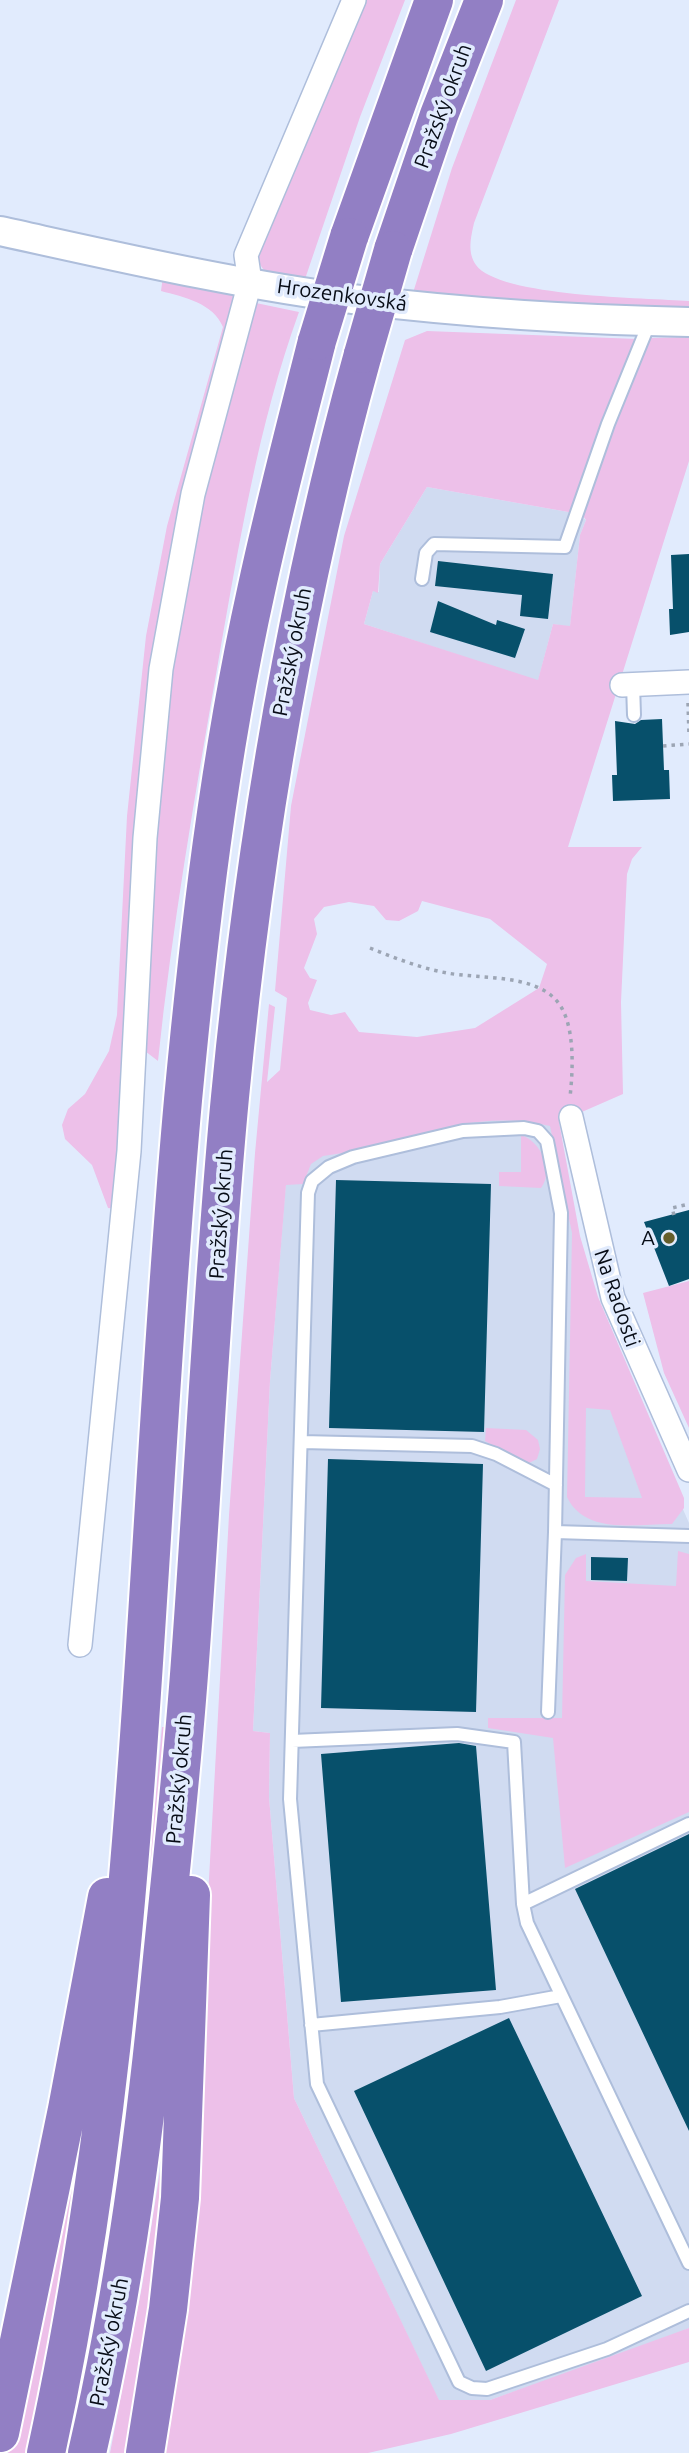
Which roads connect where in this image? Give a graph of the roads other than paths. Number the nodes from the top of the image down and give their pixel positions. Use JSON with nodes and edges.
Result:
{"nodes":[{"id":1,"x":354,"y":0,"type":"edge"},
{"id":2,"x":434,"y":0,"type":"edge"},
{"id":3,"x":484,"y":0,"type":"edge"},
{"id":4,"x":0,"y":231,"type":"edge"},
{"id":5,"x":250,"y":282,"type":"junction"},
{"id":6,"x":650,"y":321,"type":"junction"},
{"id":7,"x":689,"y":322,"type":"edge"},
{"id":8,"x":422,"y":579,"type":"dead end"},
{"id":9,"x":689,"y":682,"type":"edge"},
{"id":10,"x":627,"y":684,"type":"joint"},
{"id":11,"x":634,"y":715,"type":"dead end"},
{"id":12,"x":571,"y":1117,"type":"road end"},
{"id":13,"x":302,"y":1442,"type":"junction"},
{"id":14,"x":689,"y":1470,"type":"edge"},
{"id":15,"x":556,"y":1485,"type":"junction"},
{"id":16,"x":177,"y":1516,"type":"junction"},
{"id":17,"x":555,"y":1532,"type":"junction"},
{"id":18,"x":689,"y":1536,"type":"edge"},
{"id":19,"x":80,"y":1646,"type":"dead end"},
{"id":20,"x":190,"y":1668,"type":"junction"},
{"id":21,"x":548,"y":1712,"type":"dead end"},
{"id":22,"x":292,"y":1741,"type":"junction"},
{"id":23,"x":138,"y":1748,"type":"junction"},
{"id":24,"x":689,"y":1824,"type":"edge"},
{"id":25,"x":523,"y":1904,"type":"junction"},
{"id":26,"x":561,"y":1996,"type":"junction"},
{"id":27,"x":311,"y":2025,"type":"junction"},
{"id":28,"x":689,"y":2263,"type":"edge"},
{"id":29,"x":689,"y":2311,"type":"edge"},
{"id":30,"x":155,"y":2394,"type":"junction"},
{"id":31,"x":0,"y":2433,"type":"edge"},
{"id":32,"x":46,"y":2453,"type":"edge"},
{"id":33,"x":88,"y":2453,"type":"edge"},
{"id":34,"x":139,"y":2453,"type":"edge"},
{"id":35,"x":145,"y":2453,"type":"edge"}],
"edges":[{"from":1,"to":5,"type":"street"},
{"from":2,"to":16,"type":"highway","name":"Pražský okruh","bridge":true},
{"from":3,"to":16,"type":"highway","name":"Pražský okruh","bridge":true},
{"from":4,"to":5,"type":"street","name":"Hrozenkovská"},
{"from":5,"to":6,"type":"street","name":"Hrozenkovská"},
{"from":5,"to":19,"type":"street"},
{"from":6,"to":7,"type":"street","name":"Hrozenkovská"},
{"from":6,"to":8,"type":"lane"},
{"from":9,"to":10,"type":"street"},
{"from":10,"to":11,"type":"lane"},
{"from":12,"to":14,"type":"street","name":"Na Radosti"},
{"from":13,"to":15,"type":"lane"},
{"from":13,"to":15,"type":"lane"},
{"from":13,"to":22,"type":"lane"},
{"from":15,"to":17,"type":"lane"},
{"from":16,"to":20,"type":"highway","name":"Pražský okruh"},
{"from":16,"to":23,"type":"highway","name":"Pražský okruh"},
{"from":17,"to":18,"type":"lane"},
{"from":17,"to":21,"type":"lane"},
{"from":20,"to":30,"type":"highway"},
{"from":20,"to":33,"type":"highway","name":"Pražský okruh"},
{"from":22,"to":25,"type":"lane"},
{"from":22,"to":27,"type":"lane"},
{"from":23,"to":31,"type":"highway"},
{"from":23,"to":32,"type":"highway","name":"Pražský okruh"},
{"from":24,"to":25,"type":"lane"},
{"from":25,"to":26,"type":"lane"},
{"from":26,"to":27,"type":"lane"},
{"from":26,"to":28,"type":"lane"},
{"from":27,"to":29,"type":"lane"},
{"from":30,"to":34,"type":"highway"},
{"from":30,"to":35,"type":"highway"}]}
